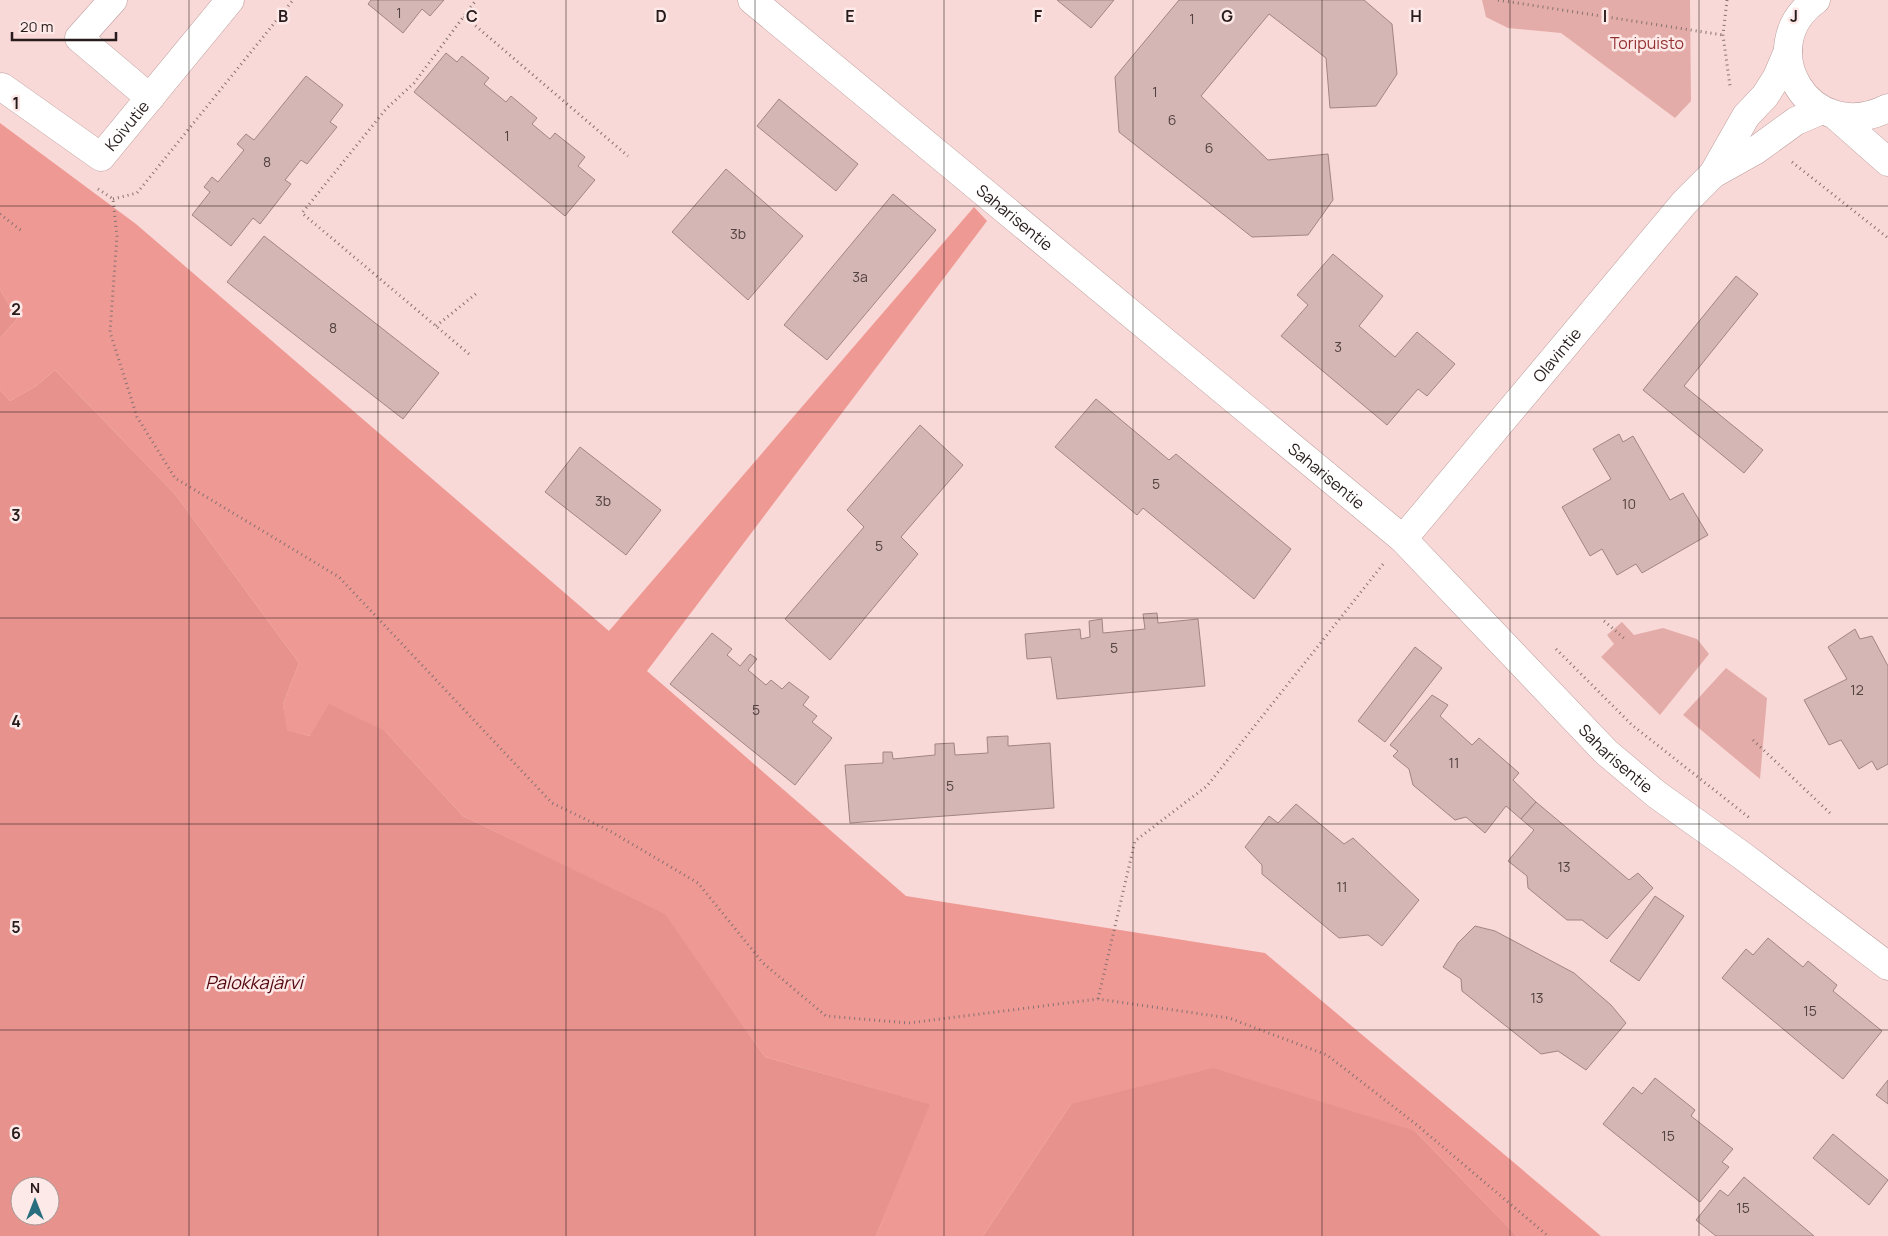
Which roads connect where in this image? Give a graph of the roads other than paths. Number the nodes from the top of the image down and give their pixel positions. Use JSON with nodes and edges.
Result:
{"nodes":[{"id":1,"x":113,"y":0,"type":"edge"},
{"id":2,"x":230,"y":0,"type":"edge"},
{"id":3,"x":752,"y":0,"type":"edge"},
{"id":4,"x":1816,"y":0,"type":"edge"},
{"id":5,"x":1796,"y":10,"type":"edge"},
{"id":6,"x":1788,"y":51,"type":"junction"},
{"id":7,"x":2,"y":87,"type":"dead end"},
{"id":8,"x":150,"y":98,"type":"junction"},
{"id":9,"x":1888,"y":108,"type":"edge"},
{"id":10,"x":1830,"y":114,"type":"junction"},
{"id":11,"x":1888,"y":162,"type":"edge"},
{"id":12,"x":1713,"y":174,"type":"junction"},
{"id":13,"x":1404,"y":539,"type":"junction"},
{"id":14,"x":1888,"y":966,"type":"edge"}],
"edges":[{"from":1,"to":8,"type":"street"},
{"from":2,"to":8,"type":"street","name":"Koivutie"},
{"from":3,"to":13,"type":"street","name":"Saharisentie"},
{"from":4,"to":5,"type":"street"},
{"from":5,"to":6,"type":"street","name":"Olavintie"},
{"from":6,"to":10,"type":"street"},
{"from":6,"to":12,"type":"street","name":"Olavintie"},
{"from":7,"to":8,"type":"street","name":"Koivutie"},
{"from":9,"to":10,"type":"street"},
{"from":10,"to":11,"type":"street"},
{"from":10,"to":12,"type":"street","name":"Olavintie"},
{"from":12,"to":13,"type":"street","name":"Olavintie"},
{"from":13,"to":14,"type":"street","name":"Saharisentie"}]}
